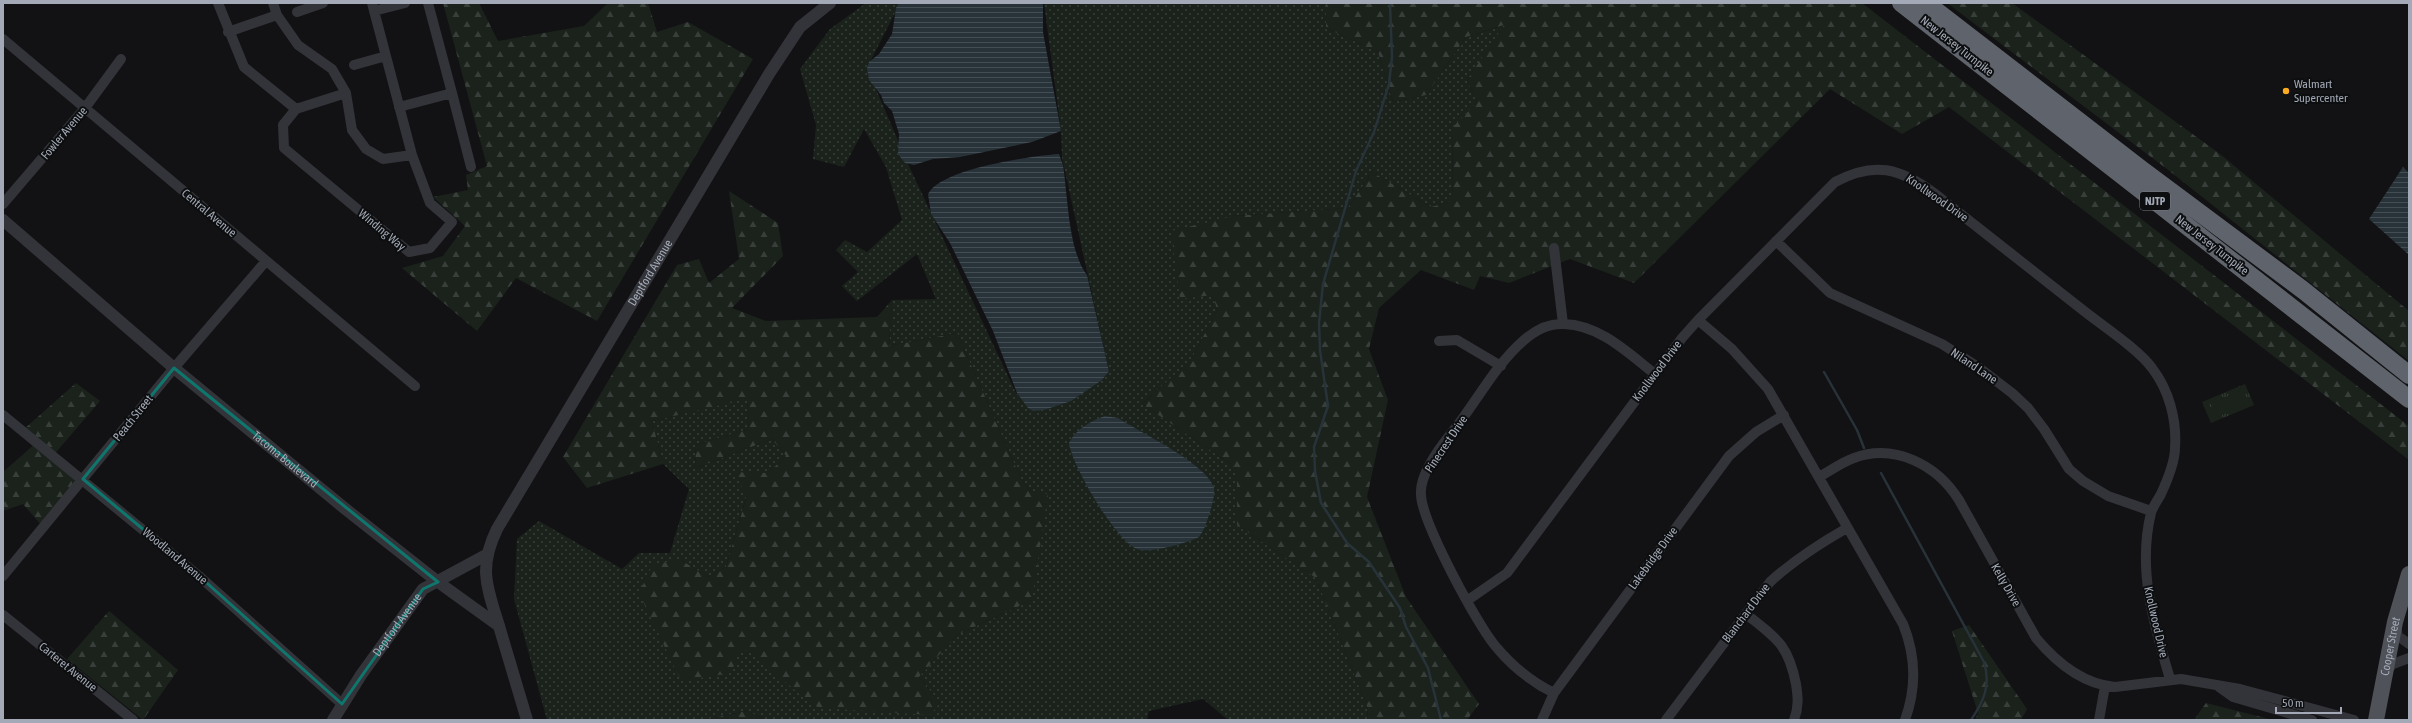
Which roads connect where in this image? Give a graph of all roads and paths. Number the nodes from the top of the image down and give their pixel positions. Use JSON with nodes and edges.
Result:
{"nodes":[{"id":1,"x":218,"y":3,"type":"edge"},
{"id":2,"x":273,"y":3,"type":"edge"},
{"id":3,"x":323,"y":3,"type":"edge"},
{"id":4,"x":405,"y":3,"type":"edge"},
{"id":5,"x":428,"y":3,"type":"edge"},
{"id":6,"x":830,"y":3,"type":"edge"},
{"id":7,"x":1901,"y":3,"type":"edge"},
{"id":8,"x":1926,"y":3,"type":"edge"},
{"id":9,"x":373,"y":7,"type":"edge"},
{"id":10,"x":297,"y":12,"type":"dead end"},
{"id":11,"x":277,"y":15,"type":"junction"},
{"id":12,"x":228,"y":32,"type":"junction"},
{"id":13,"x":3,"y":39,"type":"edge"},
{"id":14,"x":386,"y":56,"type":"junction"},
{"id":15,"x":121,"y":59,"type":"dead end"},
{"id":16,"x":354,"y":64,"type":"dead end"},
{"id":17,"x":452,"y":93,"type":"junction"},
{"id":18,"x":346,"y":94,"type":"junction"},
{"id":19,"x":399,"y":107,"type":"junction"},
{"id":20,"x":85,"y":108,"type":"junction"},
{"id":21,"x":296,"y":109,"type":"junction"},
{"id":22,"x":412,"y":155,"type":"junction"},
{"id":23,"x":471,"y":167,"type":"dead end"},
{"id":24,"x":3,"y":204,"type":"edge"},
{"id":25,"x":3,"y":220,"type":"edge"},
{"id":26,"x":1776,"y":241,"type":"junction"},
{"id":27,"x":1554,"y":248,"type":"dead end"},
{"id":28,"x":266,"y":261,"type":"junction"},
{"id":29,"x":1698,"y":320,"type":"junction"},
{"id":30,"x":1563,"y":324,"type":"junction"},
{"id":31,"x":1439,"y":341,"type":"dead end"},
{"id":32,"x":1501,"y":366,"type":"junction"},
{"id":33,"x":174,"y":368,"type":"junction"},
{"id":34,"x":1655,"y":374,"type":"junction"},
{"id":35,"x":2409,"y":375,"type":"edge"},
{"id":36,"x":415,"y":386,"type":"dead end"},
{"id":37,"x":2409,"y":399,"type":"edge"},
{"id":38,"x":3,"y":415,"type":"edge"},
{"id":39,"x":1784,"y":416,"type":"junction"},
{"id":40,"x":1819,"y":478,"type":"junction"},
{"id":41,"x":83,"y":479,"type":"junction"},
{"id":42,"x":2151,"y":511,"type":"junction"},
{"id":43,"x":1847,"y":528,"type":"junction"},
{"id":44,"x":486,"y":554,"type":"junction"},
{"id":45,"x":2409,"y":574,"type":"edge"},
{"id":46,"x":3,"y":576,"type":"edge"},
{"id":47,"x":438,"y":582,"type":"junction"},
{"id":48,"x":1468,"y":600,"type":"junction"},
{"id":49,"x":1746,"y":614,"type":"junction"},
{"id":50,"x":3,"y":615,"type":"edge"},
{"id":51,"x":2395,"y":622,"type":"junction"},
{"id":52,"x":499,"y":626,"type":"junction"},
{"id":53,"x":2409,"y":644,"type":"edge"},
{"id":54,"x":2409,"y":658,"type":"edge"},
{"id":55,"x":2384,"y":672,"type":"junction"},
{"id":56,"x":2170,"y":680,"type":"junction"},
{"id":57,"x":2105,"y":686,"type":"junction"},
{"id":58,"x":2217,"y":686,"type":"junction"},
{"id":59,"x":1554,"y":693,"type":"junction"},
{"id":60,"x":342,"y":704,"type":"junction"},
{"id":61,"x":133,"y":720,"type":"edge"},
{"id":62,"x":333,"y":720,"type":"edge"},
{"id":63,"x":527,"y":720,"type":"edge"},
{"id":64,"x":1542,"y":720,"type":"edge"},
{"id":65,"x":1666,"y":720,"type":"edge"},
{"id":66,"x":1794,"y":720,"type":"edge"},
{"id":67,"x":1905,"y":720,"type":"edge"},
{"id":68,"x":2099,"y":720,"type":"edge"},
{"id":69,"x":2312,"y":720,"type":"edge"},
{"id":70,"x":2354,"y":720,"type":"edge"},
{"id":71,"x":2376,"y":720,"type":"edge"}],
"edges":[{"from":1,"to":12,"type":"street"},
{"from":2,"to":11,"type":"street"},
{"from":3,"to":10,"type":"street"},
{"from":4,"to":9,"type":"street"},
{"from":5,"to":17,"type":"street"},
{"from":6,"to":44,"type":"street","name":"Deptford Avenue"},
{"from":7,"to":37,"type":"highway","name":"New Jersey Turnpike","number":"NJTP"},
{"from":8,"to":35,"type":"highway","name":"New Jersey Turnpike","number":"NJTP"},
{"from":9,"to":14,"type":"street","name":"Winding Way"},
{"from":11,"to":12,"type":"street"},
{"from":11,"to":18,"type":"street"},
{"from":12,"to":21,"type":"street"},
{"from":13,"to":20,"type":"street","name":"Central Avenue"},
{"from":14,"to":16,"type":"street"},
{"from":14,"to":19,"type":"street","name":"Winding Way"},
{"from":15,"to":20,"type":"street","name":"Fowler Avenue"},
{"from":17,"to":19,"type":"street"},
{"from":17,"to":23,"type":"street"},
{"from":18,"to":21,"type":"street"},
{"from":18,"to":22,"type":"street"},
{"from":19,"to":22,"type":"street","name":"Winding Way"},
{"from":20,"to":24,"type":"street","name":"Fowler Avenue"},
{"from":20,"to":28,"type":"street","name":"Central Avenue"},
{"from":21,"to":22,"type":"street","name":"Winding Way"},
{"from":25,"to":33,"type":"street","name":"Tacoma Boulevard"},
{"from":26,"to":29,"type":"street","name":"Knollwood Drive"},
{"from":26,"to":42,"type":"street","name":"Niland Lane"},
{"from":26,"to":42,"type":"street","name":"Knollwood Drive"},
{"from":27,"to":30,"type":"street"},
{"from":28,"to":33,"type":"street","name":"Peach Street"},
{"from":28,"to":36,"type":"street","name":"Central Avenue"},
{"from":29,"to":34,"type":"street","name":"Knollwood Drive"},
{"from":29,"to":39,"type":"street"},
{"from":30,"to":32,"type":"street","name":"Pinecrest Drive"},
{"from":30,"to":34,"type":"street","name":"Pinecrest Drive"},
{"from":31,"to":32,"type":"street"},
{"from":32,"to":48,"type":"street","name":"Pinecrest Drive"},
{"from":33,"to":41,"type":"street","name":"Peach Street"},
{"from":33,"to":47,"type":"street","name":"Tacoma Boulevard"},
{"from":34,"to":48,"type":"street","name":"Knollwood Drive"},
{"from":38,"to":41,"type":"street","name":"Woodland Avenue"},
{"from":39,"to":40,"type":"street"},
{"from":39,"to":59,"type":"street","name":"Lakebridge Drive"},
{"from":40,"to":43,"type":"street"},
{"from":40,"to":57,"type":"street","name":"Kelly Drive"},
{"from":41,"to":46,"type":"street","name":"Peach Street"},
{"from":41,"to":60,"type":"street","name":"Woodland Avenue"},
{"from":42,"to":56,"type":"street","name":"Knollwood Drive"},
{"from":43,"to":49,"type":"street","name":"Blanchard Drive"},
{"from":43,"to":67,"type":"street"},
{"from":44,"to":47,"type":"street","name":"Deptford Avenue"},
{"from":44,"to":52,"type":"street","name":"Deptford Avenue"},
{"from":45,"to":51,"type":"main road","name":"Cooper Street"},
{"from":47,"to":52,"type":"street","name":"Tacoma Boulevard"},
{"from":47,"to":60,"type":"street","name":"Deptford Avenue"},
{"from":48,"to":59,"type":"street","name":"Pinecrest Drive"},
{"from":49,"to":65,"type":"street","name":"Blanchard Drive"},
{"from":49,"to":66,"type":"street"},
{"from":50,"to":61,"type":"street","name":"Carteret Avenue"},
{"from":51,"to":53,"type":"street"},
{"from":51,"to":55,"type":"main road","name":"Cooper Street"},
{"from":52,"to":63,"type":"street"},
{"from":54,"to":55,"type":"street"},
{"from":55,"to":71,"type":"main road","name":"Cooper Street"},
{"from":56,"to":57,"type":"street","name":"Kelly Drive"},
{"from":56,"to":58,"type":"street","name":"Kelly Drive"},
{"from":57,"to":68,"type":"street"},
{"from":58,"to":69,"type":"street","name":"Kelly Drive"},
{"from":58,"to":70,"type":"street","name":"Kelly Drive"},
{"from":59,"to":64,"type":"street","name":"Lakebridge Drive"},
{"from":60,"to":62,"type":"street","name":"Deptford Avenue"}]}
